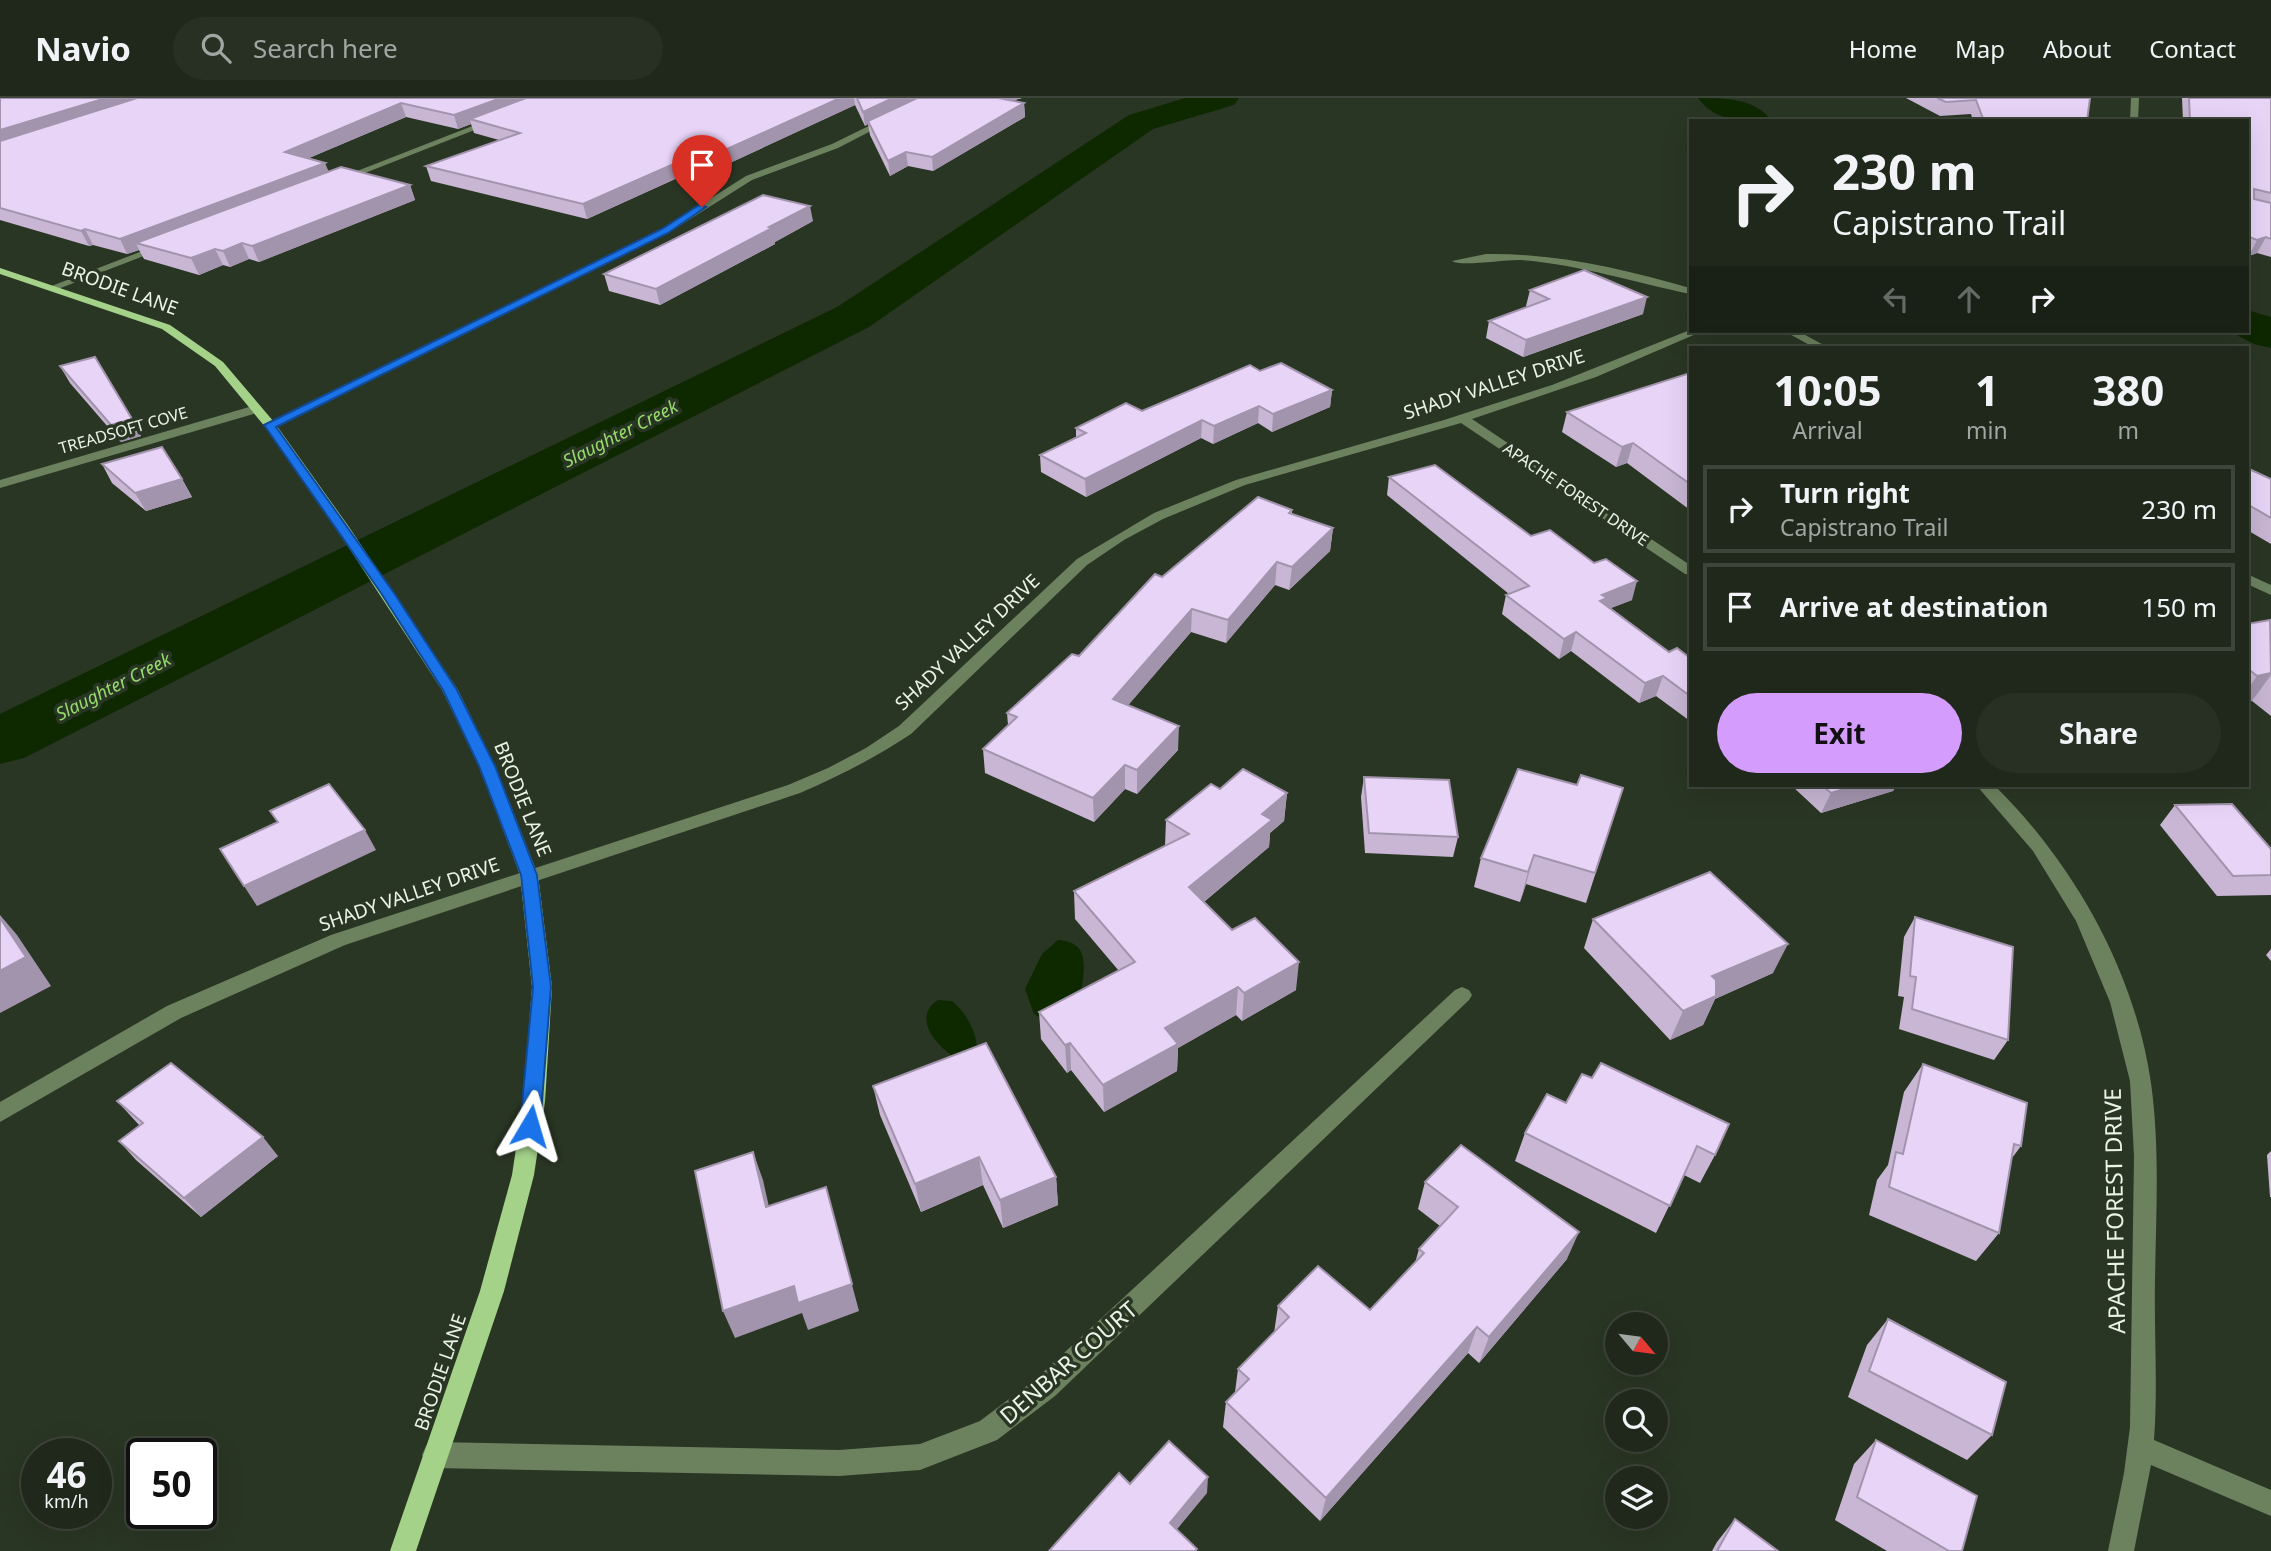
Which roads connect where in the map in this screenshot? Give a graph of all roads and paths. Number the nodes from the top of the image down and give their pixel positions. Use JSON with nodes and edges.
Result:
{"nodes":[{"id":1,"x":2135,"y":98,"type":"edge"},
{"id":2,"x":902,"y":113,"type":"edge"},
{"id":3,"x":503,"y":117,"type":"edge"},
{"id":4,"x":2134,"y":119,"type":"edge"},
{"id":5,"x":324,"y":185,"type":"edge"},
{"id":6,"x":171,"y":243,"type":"edge"},
{"id":7,"x":1457,"y":261,"type":"dead end"},
{"id":8,"x":0,"y":271,"type":"edge"},
{"id":9,"x":54,"y":288,"type":"junction"},
{"id":10,"x":1689,"y":291,"type":"edge"},
{"id":11,"x":1692,"y":333,"type":"edge"},
{"id":12,"x":1794,"y":333,"type":"edge"},
{"id":13,"x":1819,"y":346,"type":"edge"},
{"id":14,"x":256,"y":409,"type":"junction"},
{"id":15,"x":1462,"y":418,"type":"junction"},
{"id":16,"x":270,"y":425,"type":"junction"},
{"id":17,"x":0,"y":484,"type":"edge"},
{"id":18,"x":1689,"y":570,"type":"edge"},
{"id":19,"x":2249,"y":579,"type":"edge"},
{"id":20,"x":2271,"y":591,"type":"edge"},
{"id":21,"x":1986,"y":787,"type":"edge"},
{"id":22,"x":529,"y":875,"type":"junction"},
{"id":23,"x":1462,"y":995,"type":"dead end"},
{"id":24,"x":0,"y":1112,"type":"edge"},
{"id":25,"x":2141,"y":1447,"type":"junction"},
{"id":26,"x":435,"y":1455,"type":"junction"},
{"id":27,"x":2271,"y":1503,"type":"edge"},
{"id":28,"x":402,"y":1551,"type":"edge"},
{"id":29,"x":2122,"y":1551,"type":"edge"}],
"edges":[{"from":1,"to":4,"type":"street"},
{"from":2,"to":16,"type":"street"},
{"from":3,"to":5,"type":"street"},
{"from":6,"to":9,"type":"street"},
{"from":7,"to":10,"type":"street"},
{"from":8,"to":9,"type":"main road","name":"BRODIE LANE"},
{"from":9,"to":14,"type":"main road","name":"BRODIE LANE"},
{"from":11,"to":15,"type":"street","name":"SHADY VALLEY DRIVE"},
{"from":12,"to":13,"type":"street"},
{"from":14,"to":16,"type":"main road","name":"BRODIE LANE"},
{"from":14,"to":17,"type":"street","name":"TREADSOFT COVE"},
{"from":15,"to":18,"type":"street","name":"APACHE FOREST DRIVE"},
{"from":15,"to":22,"type":"street","name":"SHADY VALLEY DRIVE"},
{"from":16,"to":22,"type":"main road","name":"BRODIE LANE"},
{"from":19,"to":20,"type":"street"},
{"from":21,"to":25,"type":"street","name":"APACHE FOREST DRIVE"},
{"from":22,"to":24,"type":"street","name":"SHADY VALLEY DRIVE"},
{"from":22,"to":26,"type":"main road","name":"BRODIE LANE"},
{"from":23,"to":26,"type":"street","name":"DENBAR COURT"},
{"from":25,"to":27,"type":"street"},
{"from":25,"to":29,"type":"street","name":"APACHE FOREST DRIVE"},
{"from":26,"to":28,"type":"main road","name":"BRODIE LANE"}]}
